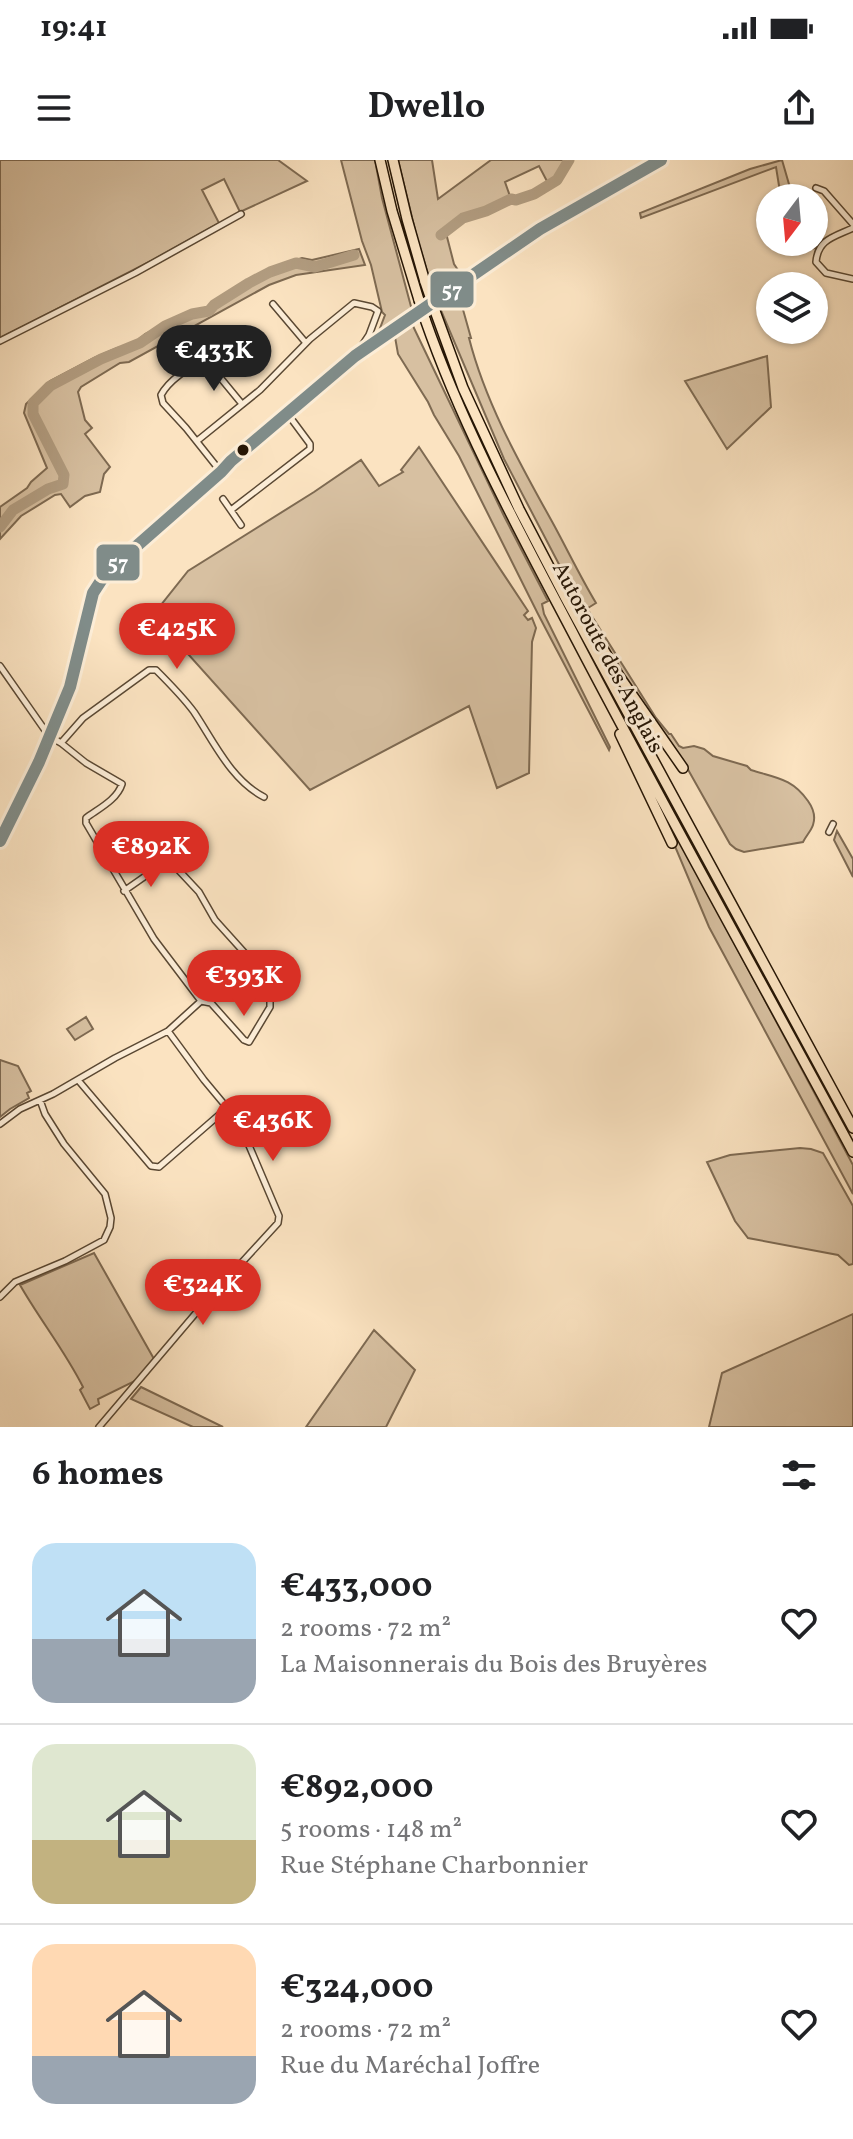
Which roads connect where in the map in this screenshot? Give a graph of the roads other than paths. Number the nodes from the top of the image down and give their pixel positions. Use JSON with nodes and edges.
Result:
{"nodes":[{"id":1,"x":380,"y":160,"type":"edge"},
{"id":2,"x":393,"y":160,"type":"edge"},
{"id":3,"x":661,"y":160,"type":"edge"},
{"id":4,"x":828,"y":196,"type":"edge"},
{"id":5,"x":241,"y":214,"type":"dead end"},
{"id":6,"x":853,"y":226,"type":"edge"},
{"id":7,"x":853,"y":279,"type":"edge"},
{"id":8,"x":273,"y":304,"type":"dead end"},
{"id":9,"x":369,"y":335,"type":"junction"},
{"id":10,"x":0,"y":341,"type":"edge"},
{"id":11,"x":306,"y":343,"type":"junction"},
{"id":12,"x":373,"y":344,"type":"junction"},
{"id":13,"x":355,"y":356,"type":"junction"},
{"id":14,"x":242,"y":404,"type":"junction"},
{"id":15,"x":288,"y":414,"type":"junction"},
{"id":16,"x":197,"y":441,"type":"junction"},
{"id":17,"x":221,"y":472,"type":"junction"},
{"id":18,"x":223,"y":499,"type":"dead end"},
{"id":19,"x":231,"y":510,"type":"junction"},
{"id":20,"x":241,"y":525,"type":"dead end"},
{"id":21,"x":540,"y":547,"type":"junction"},
{"id":22,"x":1,"y":672,"type":"edge"},
{"id":23,"x":603,"y":690,"type":"junction"},
{"id":24,"x":49,"y":736,"type":"junction"},
{"id":25,"x":61,"y":743,"type":"junction"},
{"id":26,"x":683,"y":768,"type":"dead end"},
{"id":27,"x":264,"y":797,"type":"dead end"},
{"id":28,"x":833,"y":824,"type":"dead end"},
{"id":29,"x":829,"y":832,"type":"dead end"},
{"id":30,"x":0,"y":841,"type":"edge"},
{"id":31,"x":672,"y":843,"type":"dead end"},
{"id":32,"x":124,"y":891,"type":"junction"},
{"id":33,"x":201,"y":1001,"type":"junction"},
{"id":34,"x":168,"y":1031,"type":"junction"},
{"id":35,"x":78,"y":1080,"type":"junction"},
{"id":36,"x":40,"y":1100,"type":"junction"},
{"id":37,"x":227,"y":1108,"type":"junction"},
{"id":38,"x":0,"y":1124,"type":"edge"},
{"id":39,"x":853,"y":1128,"type":"edge"},
{"id":40,"x":853,"y":1152,"type":"edge"},
{"id":41,"x":0,"y":1297,"type":"edge"},
{"id":42,"x":99,"y":1427,"type":"edge"}],
"edges":[{"from":1,"to":23,"type":"highway","name":"Autoroute des Anglais","bridge":true},
{"from":2,"to":21,"type":"highway","name":"Autoroute des Anglais","bridge":true},
{"from":3,"to":12,"type":"main road"},
{"from":4,"to":6,"type":"street"},
{"from":5,"to":10,"type":"street"},
{"from":6,"to":7,"type":"street"},
{"from":8,"to":11,"type":"street"},
{"from":9,"to":11,"type":"street"},
{"from":9,"to":12,"type":"street"},
{"from":9,"to":13,"type":"street"},
{"from":11,"to":14,"type":"street"},
{"from":12,"to":13,"type":"main road"},
{"from":12,"to":15,"type":"main road"},
{"from":13,"to":15,"type":"main road"},
{"from":14,"to":16,"type":"street"},
{"from":14,"to":16,"type":"street"},
{"from":15,"to":17,"type":"main road"},
{"from":15,"to":19,"type":"street"},
{"from":16,"to":17,"type":"street"},
{"from":17,"to":24,"type":"main road"},
{"from":18,"to":19,"type":"street"},
{"from":19,"to":20,"type":"street"},
{"from":21,"to":26,"type":"highway"},
{"from":21,"to":39,"type":"highway","name":"Autoroute des Anglais"},
{"from":22,"to":24,"type":"street"},
{"from":23,"to":31,"type":"highway"},
{"from":23,"to":40,"type":"highway","name":"Autoroute des Anglais"},
{"from":24,"to":25,"type":"street"},
{"from":24,"to":30,"type":"main road"},
{"from":25,"to":27,"type":"street"},
{"from":25,"to":32,"type":"street"},
{"from":28,"to":29,"type":"street"},
{"from":32,"to":33,"type":"street"},
{"from":32,"to":33,"type":"street"},
{"from":33,"to":34,"type":"street"},
{"from":34,"to":35,"type":"street"},
{"from":34,"to":37,"type":"street"},
{"from":35,"to":36,"type":"street"},
{"from":35,"to":37,"type":"street"},
{"from":36,"to":38,"type":"street"},
{"from":36,"to":41,"type":"street"},
{"from":37,"to":42,"type":"street"}]}
